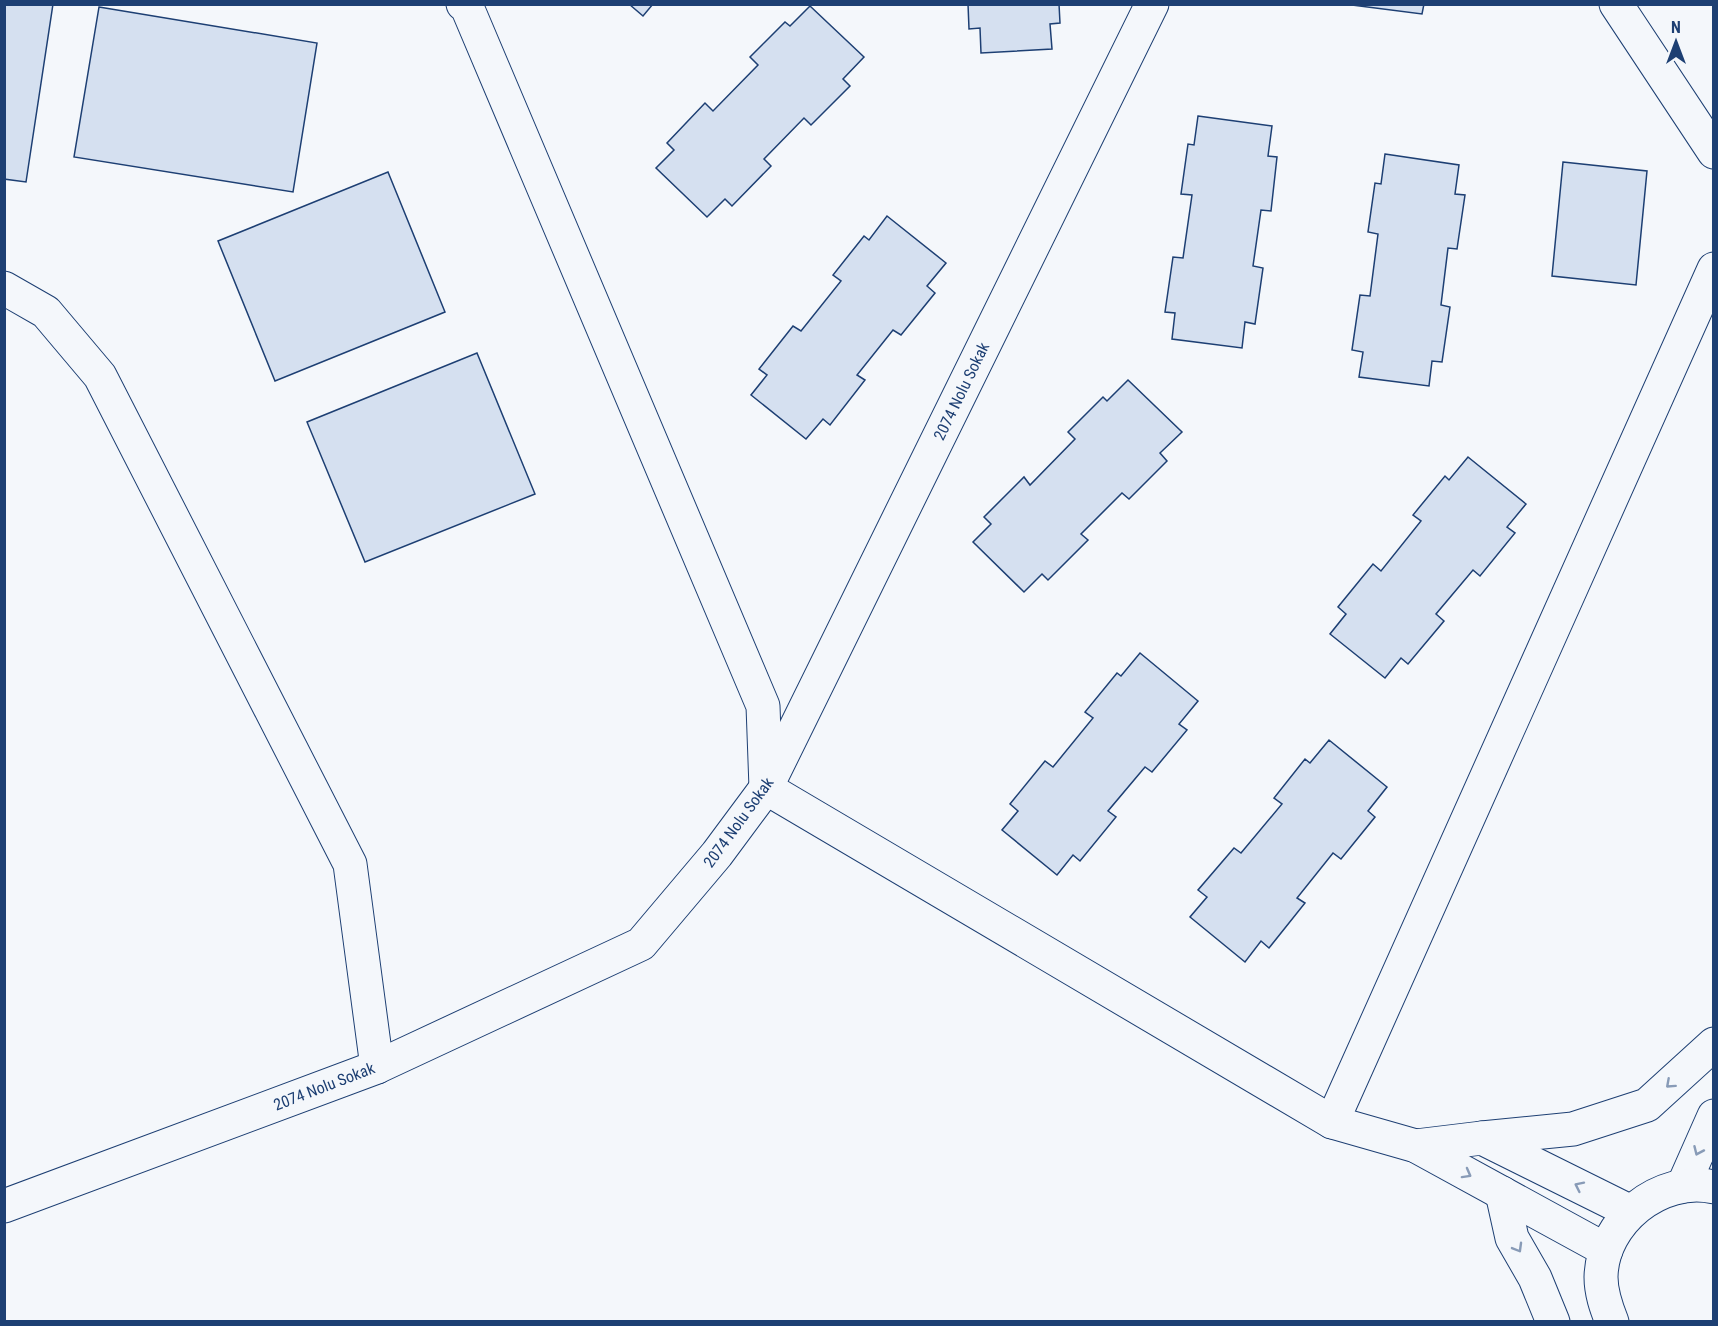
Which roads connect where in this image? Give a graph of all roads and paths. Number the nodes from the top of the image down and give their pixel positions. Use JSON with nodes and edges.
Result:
{"nodes":[{"id":1,"x":1152,"y":4,"type":"edge"},
{"id":2,"x":1616,"y":4,"type":"edge"},
{"id":3,"x":466,"y":6,"type":"edge"},
{"id":4,"x":1713,"y":152,"type":"edge"},
{"id":5,"x":1713,"y":269,"type":"edge"},
{"id":6,"x":4,"y":288,"type":"edge"},
{"id":7,"x":766,"y":788,"type":"junction"},
{"id":8,"x":1713,"y":1044,"type":"edge"},
{"id":9,"x":377,"y":1066,"type":"junction"},
{"id":10,"x":1713,"y":1116,"type":"edge"},
{"id":11,"x":1332,"y":1122,"type":"junction"},
{"id":12,"x":1482,"y":1138,"type":"junction"},
{"id":13,"x":1416,"y":1146,"type":"junction"},
{"id":14,"x":1698,"y":1187,"type":"edge"},
{"id":15,"x":1502,"y":1193,"type":"junction"},
{"id":16,"x":4,"y":1206,"type":"edge"},
{"id":17,"x":1631,"y":1212,"type":"junction"},
{"id":18,"x":1606,"y":1250,"type":"junction"},
{"id":19,"x":1553,"y":1322,"type":"edge"},
{"id":20,"x":1612,"y":1322,"type":"edge"}],
"edges":[{"from":1,"to":7,"type":"street","name":"2074 Nolu Sokak"},
{"from":2,"to":4,"type":"street"},
{"from":3,"to":7,"type":"street"},
{"from":5,"to":11,"type":"street"},
{"from":6,"to":9,"type":"street"},
{"from":7,"to":9,"type":"street","name":"2074 Nolu Sokak"},
{"from":7,"to":11,"type":"street"},
{"from":8,"to":12,"type":"street","one_way":true},
{"from":9,"to":16,"type":"street","name":"2074 Nolu Sokak"},
{"from":10,"to":14,"type":"street","one_way":true},
{"from":11,"to":13,"type":"street"},
{"from":12,"to":13,"type":"street"},
{"from":17,"to":12,"type":"street","one_way":true},
{"from":13,"to":15,"type":"street","one_way":true},
{"from":14,"to":17,"type":"street"},
{"from":15,"to":18,"type":"street"},
{"from":15,"to":19,"type":"street","one_way":true},
{"from":17,"to":18,"type":"street"},
{"from":18,"to":20,"type":"street"}]}
